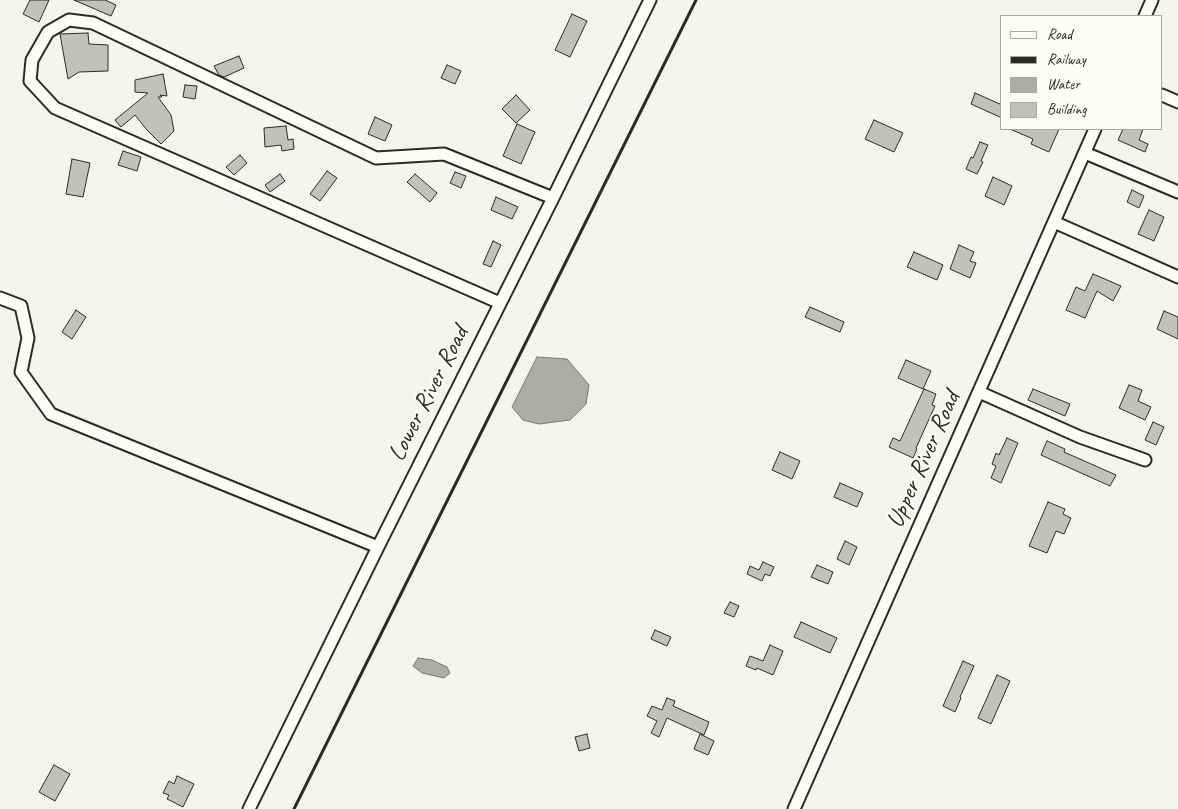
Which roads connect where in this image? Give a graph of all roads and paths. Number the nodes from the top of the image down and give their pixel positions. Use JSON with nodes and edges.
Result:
{"nodes":[{"id":1,"x":650,"y":0,"type":"edge"},
{"id":2,"x":1152,"y":0,"type":"edge"},
{"id":3,"x":1145,"y":15,"type":"edge"},
{"id":4,"x":1163,"y":95,"type":"edge"},
{"id":5,"x":1178,"y":102,"type":"edge"},
{"id":6,"x":1095,"y":130,"type":"edge"},
{"id":7,"x":1085,"y":152,"type":"junction"},
{"id":8,"x":1178,"y":192,"type":"edge"},
{"id":9,"x":553,"y":198,"type":"junction"},
{"id":10,"x":1054,"y":222,"type":"junction"},
{"id":11,"x":1178,"y":277,"type":"edge"},
{"id":12,"x":0,"y":298,"type":"edge"},
{"id":13,"x":500,"y":303,"type":"junction"},
{"id":14,"x":979,"y":392,"type":"junction"},
{"id":15,"x":1145,"y":460,"type":"dead end"},
{"id":16,"x":378,"y":547,"type":"junction"},
{"id":17,"x":249,"y":809,"type":"edge"},
{"id":18,"x":794,"y":809,"type":"edge"}],
"edges":[{"from":1,"to":9,"type":"street","name":"Lower River Road"},
{"from":2,"to":3,"type":"street"},
{"from":4,"to":5,"type":"street"},
{"from":6,"to":7,"type":"street","name":"Upper River Road"},
{"from":7,"to":8,"type":"street"},
{"from":7,"to":10,"type":"street","name":"Upper River Road"},
{"from":9,"to":13,"type":"street","name":"Lower River Road"},
{"from":9,"to":13,"type":"street"},
{"from":10,"to":11,"type":"street"},
{"from":10,"to":14,"type":"street","name":"Upper River Road"},
{"from":12,"to":16,"type":"street"},
{"from":13,"to":16,"type":"street","name":"Lower River Road"},
{"from":14,"to":15,"type":"street"},
{"from":14,"to":18,"type":"street","name":"Upper River Road"},
{"from":16,"to":17,"type":"street","name":"Lower River Road"}]}
